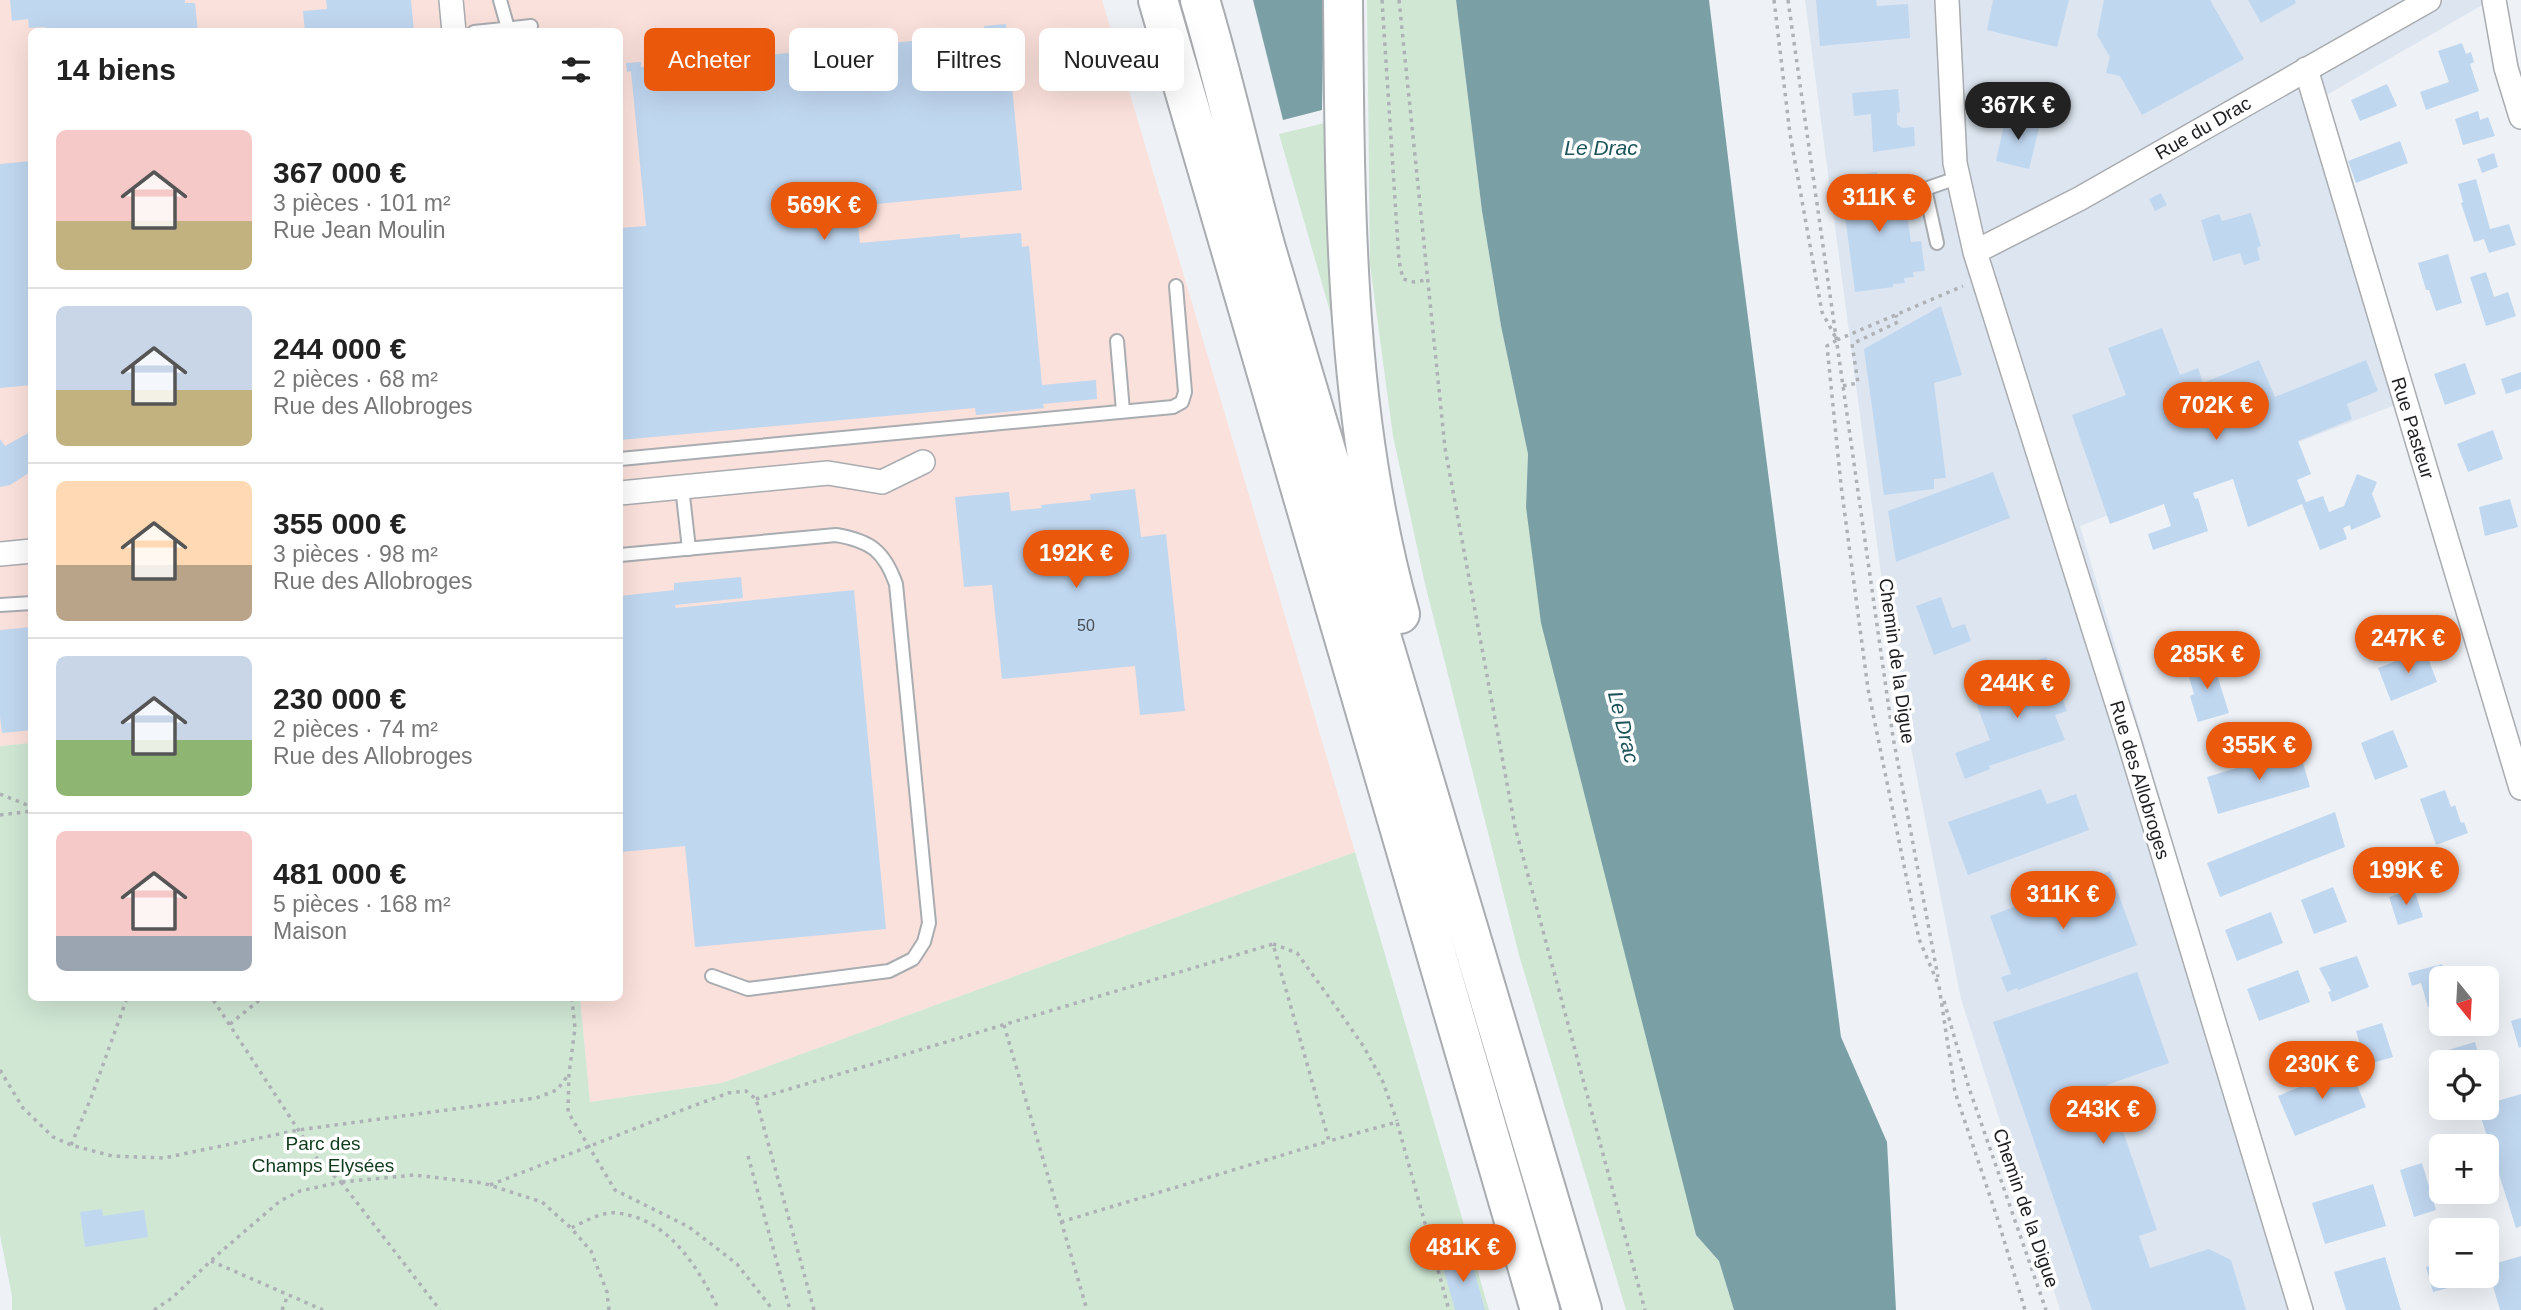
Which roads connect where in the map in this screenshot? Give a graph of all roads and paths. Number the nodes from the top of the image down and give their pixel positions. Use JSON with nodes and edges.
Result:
{"nodes":[{"id":1,"x":451,"y":0,"type":"edge"},
{"id":2,"x":500,"y":0,"type":"edge"},
{"id":3,"x":1136,"y":0,"type":"edge"},
{"id":4,"x":1158,"y":0,"type":"edge"},
{"id":5,"x":1343,"y":0,"type":"edge"},
{"id":6,"x":1382,"y":0,"type":"edge"},
{"id":7,"x":1399,"y":0,"type":"edge"},
{"id":8,"x":1773,"y":0,"type":"edge"},
{"id":9,"x":1788,"y":0,"type":"edge"},
{"id":10,"x":1947,"y":0,"type":"edge"},
{"id":11,"x":2429,"y":0,"type":"edge"},
{"id":12,"x":2494,"y":0,"type":"edge"},
{"id":13,"x":1201,"y":2,"type":"edge"},
{"id":14,"x":531,"y":26,"type":"dead end"},
{"id":15,"x":454,"y":28,"type":"edge"},
{"id":16,"x":507,"y":28,"type":"edge"},
{"id":17,"x":520,"y":28,"type":"edge"},
{"id":18,"x":2306,"y":69,"type":"junction"},
{"id":19,"x":1189,"y":112,"type":"junction"},
{"id":20,"x":2521,"y":117,"type":"edge"},
{"id":21,"x":1957,"y":178,"type":"junction"},
{"id":22,"x":1937,"y":243,"type":"dead end"},
{"id":23,"x":1975,"y":252,"type":"junction"},
{"id":24,"x":1983,"y":278,"type":"junction"},
{"id":25,"x":1427,"y":280,"type":"junction"},
{"id":26,"x":1176,"y":286,"type":"dead end"},
{"id":27,"x":1896,"y":315,"type":"junction"},
{"id":28,"x":1117,"y":341,"type":"dead end"},
{"id":29,"x":1837,"y":341,"type":"junction"},
{"id":30,"x":1843,"y":386,"type":"junction"},
{"id":31,"x":1123,"y":411,"type":"junction"},
{"id":32,"x":623,"y":459,"type":"edge"},
{"id":33,"x":923,"y":462,"type":"dead end"},
{"id":34,"x":682,"y":487,"type":"junction"},
{"id":35,"x":623,"y":493,"type":"edge"},
{"id":36,"x":689,"y":549,"type":"junction"},
{"id":37,"x":28,"y":551,"type":"edge"},
{"id":38,"x":0,"y":554,"type":"edge"},
{"id":39,"x":623,"y":555,"type":"edge"},
{"id":40,"x":28,"y":603,"type":"edge"},
{"id":41,"x":0,"y":605,"type":"edge"},
{"id":42,"x":2521,"y":788,"type":"edge"},
{"id":43,"x":0,"y":794,"type":"edge"},
{"id":44,"x":28,"y":807,"type":"edge"},
{"id":45,"x":28,"y":810,"type":"edge"},
{"id":46,"x":0,"y":815,"type":"edge"},
{"id":47,"x":1273,"y":944,"type":"junction"},
{"id":48,"x":1484,"y":973,"type":"junction"},
{"id":49,"x":712,"y":976,"type":"dead end"},
{"id":50,"x":1939,"y":986,"type":"junction"},
{"id":51,"x":126,"y":1001,"type":"edge"},
{"id":52,"x":214,"y":1001,"type":"edge"},
{"id":53,"x":258,"y":1001,"type":"edge"},
{"id":54,"x":572,"y":1001,"type":"edge"},
{"id":55,"x":230,"y":1024,"type":"junction"},
{"id":56,"x":1004,"y":1025,"type":"junction"},
{"id":57,"x":0,"y":1070,"type":"edge"},
{"id":58,"x":569,"y":1074,"type":"junction"},
{"id":59,"x":756,"y":1099,"type":"junction"},
{"id":60,"x":1397,"y":1122,"type":"junction"},
{"id":61,"x":298,"y":1130,"type":"junction"},
{"id":62,"x":1329,"y":1141,"type":"junction"},
{"id":63,"x":71,"y":1145,"type":"junction"},
{"id":64,"x":589,"y":1147,"type":"junction"},
{"id":65,"x":748,"y":1156,"type":"dead end"},
{"id":66,"x":341,"y":1182,"type":"junction"},
{"id":67,"x":490,"y":1185,"type":"junction"},
{"id":68,"x":1061,"y":1222,"type":"junction"},
{"id":69,"x":571,"y":1228,"type":"junction"},
{"id":70,"x":211,"y":1261,"type":"junction"},
{"id":71,"x":288,"y":1295,"type":"junction"},
{"id":72,"x":154,"y":1310,"type":"edge"},
{"id":73,"x":282,"y":1310,"type":"edge"},
{"id":74,"x":323,"y":1310,"type":"edge"},
{"id":75,"x":440,"y":1310,"type":"edge"},
{"id":76,"x":609,"y":1310,"type":"edge"},
{"id":77,"x":719,"y":1310,"type":"edge"},
{"id":78,"x":774,"y":1310,"type":"edge"},
{"id":79,"x":790,"y":1310,"type":"edge"},
{"id":80,"x":814,"y":1310,"type":"edge"},
{"id":81,"x":1087,"y":1310,"type":"edge"},
{"id":82,"x":1448,"y":1310,"type":"edge"},
{"id":83,"x":1540,"y":1310,"type":"edge"},
{"id":84,"x":1583,"y":1310,"type":"edge"},
{"id":85,"x":1644,"y":1310,"type":"edge"},
{"id":86,"x":2025,"y":1310,"type":"edge"},
{"id":87,"x":2046,"y":1310,"type":"edge"},
{"id":88,"x":2301,"y":1310,"type":"edge"}],
"edges":[{"from":1,"to":15,"type":"street"},
{"from":2,"to":16,"type":"lane"},
{"from":3,"to":19,"type":"highway"},
{"from":4,"to":19,"type":"highway"},
{"from":5,"to":48,"type":"highway"},
{"from":6,"to":25,"type":"path"},
{"from":7,"to":25,"type":"path"},
{"from":8,"to":29,"type":"path"},
{"from":9,"to":29,"type":"path","name":"Chemin de la Digue"},
{"from":10,"to":21,"type":"street","name":"Rue des Allobroges"},
{"from":11,"to":18,"type":"street","name":"Rue du Drac"},
{"from":12,"to":20,"type":"street"},
{"from":13,"to":48,"type":"highway"},
{"from":14,"to":17,"type":"lane"},
{"from":18,"to":23,"type":"street","name":"Rue du Drac"},
{"from":18,"to":42,"type":"street","name":"Rue Pasteur"},
{"from":19,"to":83,"type":"highway"},
{"from":21,"to":22,"type":"lane"},
{"from":21,"to":23,"type":"street","name":"Rue des Allobroges"},
{"from":23,"to":24,"type":"street","name":"Rue des Allobroges"},
{"from":24,"to":27,"type":"path"},
{"from":24,"to":88,"type":"street","name":"Rue des Allobroges"},
{"from":25,"to":85,"type":"path"},
{"from":26,"to":31,"type":"lane"},
{"from":27,"to":29,"type":"path"},
{"from":27,"to":30,"type":"path"},
{"from":28,"to":31,"type":"lane"},
{"from":29,"to":30,"type":"path","name":"Chemin de la Digue"},
{"from":29,"to":50,"type":"path"},
{"from":30,"to":50,"type":"path","name":"Chemin de la Digue"},
{"from":31,"to":32,"type":"lane"},
{"from":33,"to":34,"type":"street"},
{"from":34,"to":35,"type":"street"},
{"from":34,"to":36,"type":"lane"},
{"from":36,"to":39,"type":"lane"},
{"from":36,"to":49,"type":"lane"},
{"from":37,"to":38,"type":"street"},
{"from":40,"to":41,"type":"lane"},
{"from":43,"to":44,"type":"path"},
{"from":45,"to":46,"type":"path"},
{"from":47,"to":56,"type":"path"},
{"from":47,"to":60,"type":"path"},
{"from":47,"to":62,"type":"path"},
{"from":48,"to":84,"type":"highway"},
{"from":50,"to":86,"type":"path"},
{"from":50,"to":87,"type":"path","name":"Chemin de la Digue"},
{"from":51,"to":63,"type":"path"},
{"from":52,"to":55,"type":"path"},
{"from":53,"to":55,"type":"path"},
{"from":54,"to":58,"type":"path"},
{"from":55,"to":61,"type":"path"},
{"from":56,"to":59,"type":"path"},
{"from":56,"to":68,"type":"path"},
{"from":57,"to":63,"type":"path"},
{"from":58,"to":61,"type":"path"},
{"from":58,"to":64,"type":"path"},
{"from":59,"to":64,"type":"path"},
{"from":59,"to":80,"type":"path"},
{"from":60,"to":62,"type":"path"},
{"from":60,"to":82,"type":"path"},
{"from":61,"to":63,"type":"path"},
{"from":61,"to":66,"type":"path"},
{"from":62,"to":68,"type":"path"},
{"from":64,"to":67,"type":"path"},
{"from":64,"to":78,"type":"path"},
{"from":65,"to":79,"type":"path"},
{"from":66,"to":67,"type":"path"},
{"from":66,"to":70,"type":"path"},
{"from":66,"to":75,"type":"path"},
{"from":67,"to":69,"type":"path"},
{"from":68,"to":81,"type":"path"},
{"from":69,"to":76,"type":"path"},
{"from":69,"to":77,"type":"path"},
{"from":70,"to":71,"type":"path"},
{"from":70,"to":72,"type":"path"},
{"from":71,"to":73,"type":"path"},
{"from":71,"to":74,"type":"path"}]}
